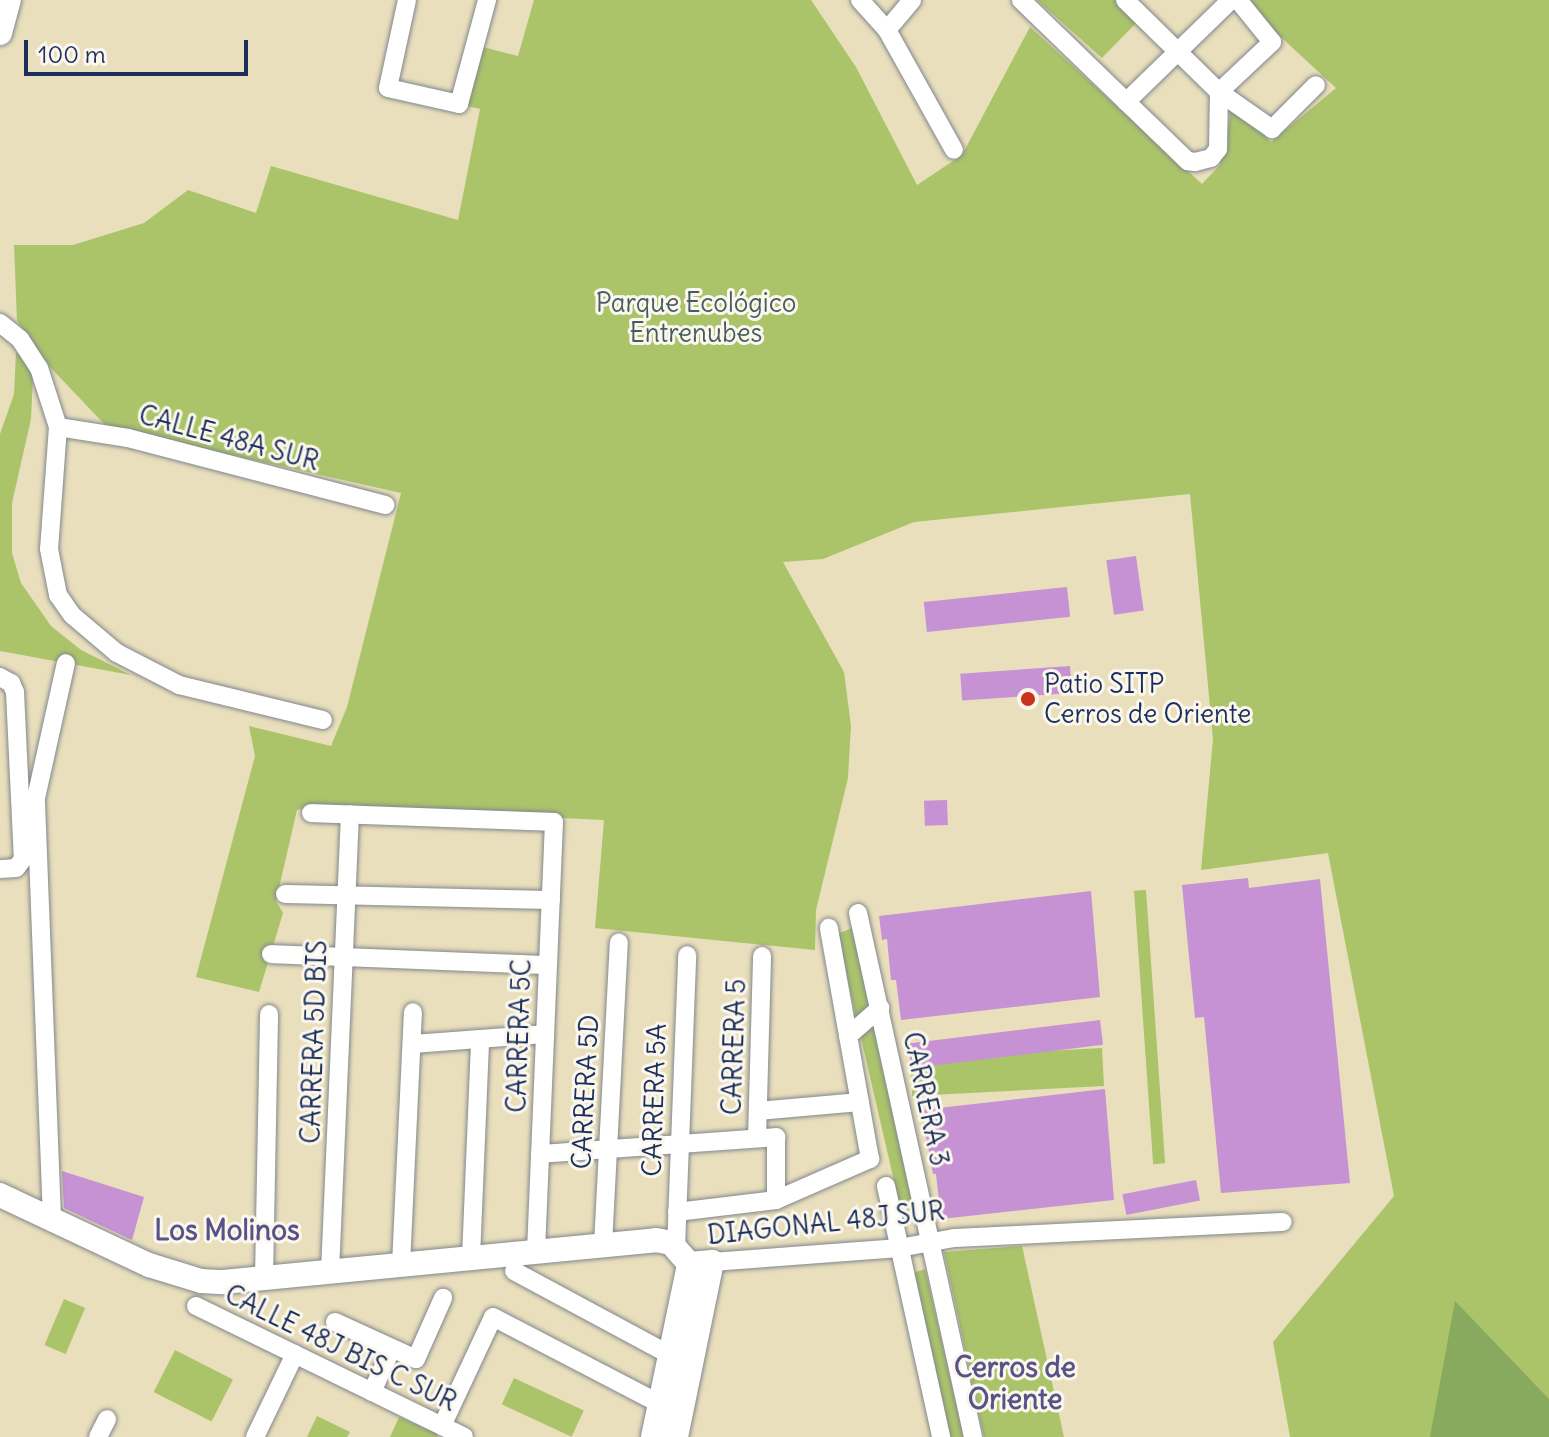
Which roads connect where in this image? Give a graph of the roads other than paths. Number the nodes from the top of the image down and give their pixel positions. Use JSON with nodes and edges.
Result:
{"nodes":[{"id":1,"x":9,"y":0,"type":"edge"},
{"id":2,"x":407,"y":0,"type":"edge"},
{"id":3,"x":487,"y":0,"type":"edge"},
{"id":4,"x":860,"y":0,"type":"edge"},
{"id":5,"x":912,"y":0,"type":"edge"},
{"id":6,"x":1021,"y":0,"type":"edge"},
{"id":7,"x":1231,"y":0,"type":"edge"},
{"id":8,"x":1238,"y":0,"type":"edge"},
{"id":9,"x":1137,"y":4,"type":"edge"},
{"id":10,"x":0,"y":30,"type":"edge"},
{"id":11,"x":887,"y":30,"type":"junction"},
{"id":12,"x":1180,"y":51,"type":"junction"},
{"id":13,"x":1316,"y":85,"type":"dead end"},
{"id":14,"x":1219,"y":92,"type":"junction"},
{"id":15,"x":1126,"y":102,"type":"junction"},
{"id":16,"x":954,"y":150,"type":"dead end"},
{"id":17,"x":0,"y":323,"type":"edge"},
{"id":18,"x":58,"y":427,"type":"junction"},
{"id":19,"x":385,"y":505,"type":"dead end"},
{"id":20,"x":66,"y":663,"type":"dead end"},
{"id":21,"x":0,"y":677,"type":"edge"},
{"id":22,"x":323,"y":720,"type":"dead end"},
{"id":23,"x":311,"y":813,"type":"dead end"},
{"id":24,"x":350,"y":814,"type":"junction"},
{"id":25,"x":8,"y":868,"type":"edge"},
{"id":26,"x":285,"y":894,"type":"dead end"},
{"id":27,"x":346,"y":895,"type":"junction"},
{"id":28,"x":551,"y":900,"type":"junction"},
{"id":29,"x":858,"y":913,"type":"dead end"},
{"id":30,"x":829,"y":928,"type":"dead end"},
{"id":31,"x":619,"y":942,"type":"dead end"},
{"id":32,"x":271,"y":954,"type":"dead end"},
{"id":33,"x":687,"y":955,"type":"dead end"},
{"id":34,"x":762,"y":956,"type":"dead end"},
{"id":35,"x":343,"y":957,"type":"junction"},
{"id":36,"x":548,"y":965,"type":"junction"},
{"id":37,"x":880,"y":1008,"type":"junction"},
{"id":38,"x":413,"y":1012,"type":"dead end"},
{"id":39,"x":269,"y":1014,"type":"dead end"},
{"id":40,"x":545,"y":1034,"type":"junction"},
{"id":41,"x":848,"y":1036,"type":"junction"},
{"id":42,"x":480,"y":1039,"type":"junction"},
{"id":43,"x":412,"y":1044,"type":"junction"},
{"id":44,"x":860,"y":1102,"type":"junction"},
{"id":45,"x":758,"y":1111,"type":"junction"},
{"id":46,"x":757,"y":1138,"type":"junction"},
{"id":47,"x":680,"y":1144,"type":"junction"},
{"id":48,"x":608,"y":1149,"type":"junction"},
{"id":49,"x":540,"y":1154,"type":"junction"},
{"id":50,"x":886,"y":1186,"type":"dead end"},
{"id":51,"x":0,"y":1195,"type":"edge"},
{"id":52,"x":776,"y":1200,"type":"junction"},
{"id":53,"x":677,"y":1212,"type":"junction"},
{"id":54,"x":52,"y":1219,"type":"junction"},
{"id":55,"x":1283,"y":1222,"type":"dead end"},
{"id":56,"x":930,"y":1241,"type":"junction"},
{"id":57,"x":603,"y":1245,"type":"junction"},
{"id":58,"x":899,"y":1248,"type":"junction"},
{"id":59,"x":536,"y":1252,"type":"junction"},
{"id":60,"x":471,"y":1258,"type":"junction"},
{"id":61,"x":693,"y":1258,"type":"junction"},
{"id":62,"x":401,"y":1265,"type":"junction"},
{"id":63,"x":514,"y":1271,"type":"dead end"},
{"id":64,"x":330,"y":1272,"type":"junction"},
{"id":65,"x":264,"y":1278,"type":"junction"},
{"id":66,"x":443,"y":1298,"type":"dead end"},
{"id":67,"x":196,"y":1306,"type":"dead end"},
{"id":68,"x":335,"y":1322,"type":"dead end"},
{"id":69,"x":392,"y":1348,"type":"junction"},
{"id":70,"x":295,"y":1354,"type":"junction"},
{"id":71,"x":670,"y":1355,"type":"junction"},
{"id":72,"x":372,"y":1392,"type":"junction"},
{"id":73,"x":660,"y":1404,"type":"junction"},
{"id":74,"x":107,"y":1419,"type":"dead end"},
{"id":75,"x":442,"y":1426,"type":"junction"},
{"id":76,"x":98,"y":1437,"type":"edge"},
{"id":77,"x":255,"y":1437,"type":"edge"},
{"id":78,"x":464,"y":1437,"type":"edge"},
{"id":79,"x":653,"y":1437,"type":"edge"},
{"id":80,"x":676,"y":1437,"type":"edge"},
{"id":81,"x":941,"y":1437,"type":"edge"},
{"id":82,"x":973,"y":1437,"type":"edge"}],
"edges":[{"from":1,"to":10,"type":"street"},
{"from":2,"to":3,"type":"street"},
{"from":4,"to":11,"type":"street"},
{"from":5,"to":11,"type":"street"},
{"from":6,"to":15,"type":"street"},
{"from":7,"to":12,"type":"street"},
{"from":8,"to":14,"type":"street"},
{"from":9,"to":12,"type":"street"},
{"from":11,"to":16,"type":"street"},
{"from":12,"to":14,"type":"street"},
{"from":12,"to":15,"type":"street"},
{"from":13,"to":14,"type":"street"},
{"from":14,"to":15,"type":"street"},
{"from":17,"to":18,"type":"street"},
{"from":18,"to":19,"type":"street","name":"CALLE 48A SUR"},
{"from":18,"to":22,"type":"street"},
{"from":20,"to":54,"type":"street"},
{"from":21,"to":25,"type":"street"},
{"from":23,"to":24,"type":"street"},
{"from":24,"to":27,"type":"street","name":"CARRERA 5D BIS"},
{"from":24,"to":28,"type":"street","name":"CARRERA 5C"},
{"from":26,"to":27,"type":"street"},
{"from":27,"to":28,"type":"street"},
{"from":27,"to":35,"type":"street","name":"CARRERA 5D BIS"},
{"from":28,"to":36,"type":"street","name":"CARRERA 5C"},
{"from":29,"to":37,"type":"street","name":"CARRERA 3"},
{"from":30,"to":41,"type":"street"},
{"from":31,"to":48,"type":"street","name":"CARRERA 5D"},
{"from":32,"to":35,"type":"street"},
{"from":33,"to":47,"type":"street","name":"CARRERA 5A"},
{"from":34,"to":45,"type":"street","name":"CARRERA 5"},
{"from":35,"to":36,"type":"street"},
{"from":35,"to":64,"type":"street","name":"CARRERA 5D BIS"},
{"from":36,"to":40,"type":"street","name":"CARRERA 5C"},
{"from":37,"to":41,"type":"street"},
{"from":37,"to":56,"type":"street","name":"CARRERA 3"},
{"from":38,"to":43,"type":"street"},
{"from":39,"to":65,"type":"street"},
{"from":40,"to":42,"type":"street"},
{"from":40,"to":49,"type":"street","name":"CARRERA 5C"},
{"from":41,"to":44,"type":"street"},
{"from":42,"to":43,"type":"street"},
{"from":42,"to":60,"type":"street"},
{"from":43,"to":62,"type":"street"},
{"from":44,"to":45,"type":"street"},
{"from":44,"to":52,"type":"street"},
{"from":45,"to":46,"type":"street","name":"CARRERA 5"},
{"from":46,"to":47,"type":"street"},
{"from":46,"to":52,"type":"street","name":"CARRERA 5"},
{"from":47,"to":48,"type":"street"},
{"from":47,"to":53,"type":"street","name":"CARRERA 5A"},
{"from":48,"to":49,"type":"street"},
{"from":48,"to":57,"type":"street","name":"CARRERA 5D"},
{"from":49,"to":59,"type":"street","name":"CARRERA 5C"},
{"from":50,"to":58,"type":"street"},
{"from":51,"to":54,"type":"street","name":"DIAGONAL 48J SUR"},
{"from":52,"to":53,"type":"street"},
{"from":53,"to":61,"type":"street","name":"CARRERA 5A"},
{"from":54,"to":65,"type":"street","name":"DIAGONAL 48J SUR"},
{"from":55,"to":56,"type":"street","name":"DIAGONAL 48J SUR"},
{"from":56,"to":58,"type":"street","name":"DIAGONAL 48J SUR"},
{"from":56,"to":82,"type":"street","name":"CARRERA 3"},
{"from":57,"to":59,"type":"street","name":"DIAGONAL 48J SUR"},
{"from":57,"to":61,"type":"street","name":"DIAGONAL 48J SUR"},
{"from":58,"to":61,"type":"street","name":"DIAGONAL 48J SUR"},
{"from":58,"to":81,"type":"street"},
{"from":59,"to":60,"type":"street","name":"DIAGONAL 48J SUR"},
{"from":60,"to":62,"type":"street","name":"DIAGONAL 48J SUR"},
{"from":61,"to":71,"type":"street","name":"CARRERA 5A"},
{"from":61,"to":80,"type":"street","name":"CARRERA 5A"},
{"from":62,"to":64,"type":"street","name":"DIAGONAL 48J SUR"},
{"from":63,"to":71,"type":"street"},
{"from":64,"to":65,"type":"street","name":"DIAGONAL 48J SUR"},
{"from":66,"to":69,"type":"street"},
{"from":67,"to":70,"type":"street","name":"CALLE 48J BIS C SUR"},
{"from":68,"to":69,"type":"street"},
{"from":69,"to":72,"type":"street"},
{"from":70,"to":72,"type":"street","name":"CALLE 48J BIS C SUR"},
{"from":70,"to":77,"type":"street"},
{"from":71,"to":73,"type":"street","name":"CARRERA 5A"},
{"from":72,"to":75,"type":"street","name":"CALLE 48J BIS C SUR"},
{"from":73,"to":75,"type":"street"},
{"from":73,"to":79,"type":"street","name":"CARRERA 5A"},
{"from":74,"to":76,"type":"street"},
{"from":75,"to":78,"type":"street","name":"CALLE 48J BIS C SUR"}]}
